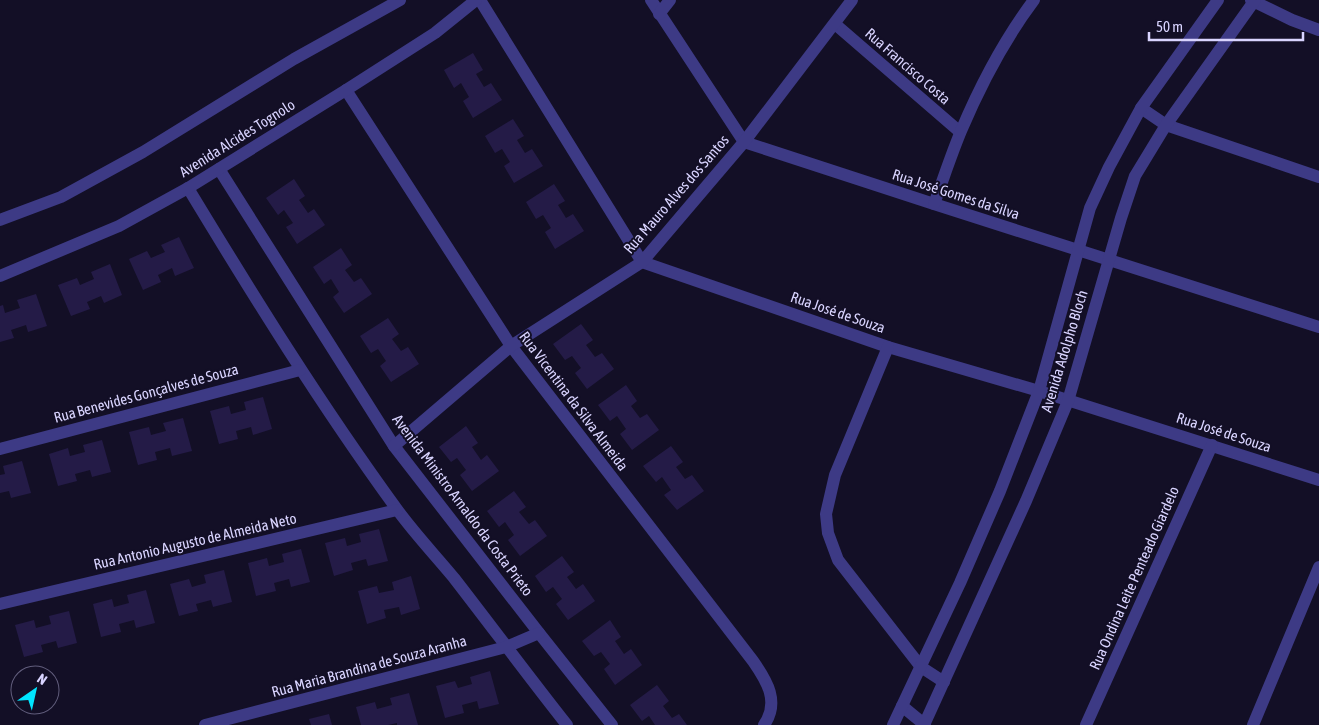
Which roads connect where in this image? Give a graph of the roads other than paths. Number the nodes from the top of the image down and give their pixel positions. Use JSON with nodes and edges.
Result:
{"nodes":[{"id":1,"x":400,"y":0,"type":"edge"},
{"id":2,"x":476,"y":0,"type":"edge"},
{"id":3,"x":480,"y":0,"type":"edge"},
{"id":4,"x":651,"y":0,"type":"edge"},
{"id":5,"x":670,"y":0,"type":"edge"},
{"id":6,"x":852,"y":0,"type":"edge"},
{"id":7,"x":1034,"y":0,"type":"edge"},
{"id":8,"x":1218,"y":0,"type":"edge"},
{"id":9,"x":1253,"y":1,"type":"edge"},
{"id":10,"x":660,"y":14,"type":"junction"},
{"id":11,"x":835,"y":24,"type":"junction"},
{"id":12,"x":1319,"y":30,"type":"edge"},
{"id":13,"x":346,"y":90,"type":"junction"},
{"id":14,"x":1141,"y":108,"type":"junction"},
{"id":15,"x":1166,"y":125,"type":"junction"},
{"id":16,"x":960,"y":132,"type":"junction"},
{"id":17,"x":744,"y":142,"type":"junction"},
{"id":18,"x":219,"y":169,"type":"junction"},
{"id":19,"x":1319,"y":177,"type":"edge"},
{"id":20,"x":188,"y":188,"type":"junction"},
{"id":21,"x":934,"y":204,"type":"junction"},
{"id":22,"x":0,"y":220,"type":"edge"},
{"id":23,"x":1078,"y":250,"type":"junction"},
{"id":24,"x":1109,"y":260,"type":"junction"},
{"id":25,"x":642,"y":262,"type":"junction"},
{"id":26,"x":0,"y":276,"type":"edge"},
{"id":27,"x":1319,"y":327,"type":"edge"},
{"id":28,"x":511,"y":346,"type":"junction"},
{"id":29,"x":888,"y":347,"type":"junction"},
{"id":30,"x":300,"y":370,"type":"junction"},
{"id":31,"x":1039,"y":392,"type":"junction"},
{"id":32,"x":1068,"y":401,"type":"junction"},
{"id":33,"x":1212,"y":445,"type":"junction"},
{"id":34,"x":394,"y":446,"type":"junction"},
{"id":35,"x":0,"y":449,"type":"edge"},
{"id":36,"x":1319,"y":480,"type":"edge"},
{"id":37,"x":397,"y":510,"type":"junction"},
{"id":38,"x":1319,"y":567,"type":"edge"},
{"id":39,"x":0,"y":604,"type":"edge"},
{"id":40,"x":539,"y":633,"type":"junction"},
{"id":41,"x":506,"y":647,"type":"junction"},
{"id":42,"x":921,"y":667,"type":"junction"},
{"id":43,"x":944,"y":682,"type":"junction"},
{"id":44,"x":902,"y":706,"type":"junction"},
{"id":45,"x":205,"y":725,"type":"edge"},
{"id":46,"x":567,"y":725,"type":"edge"},
{"id":47,"x":612,"y":725,"type":"edge"},
{"id":48,"x":764,"y":725,"type":"edge"},
{"id":49,"x":894,"y":725,"type":"edge"},
{"id":50,"x":924,"y":725,"type":"edge"},
{"id":51,"x":1086,"y":725,"type":"edge"},
{"id":52,"x":1253,"y":725,"type":"edge"}],
"edges":[{"from":1,"to":22,"type":"street"},
{"from":2,"to":13,"type":"street","name":"Avenida Alcides Tognolo"},
{"from":3,"to":25,"type":"street"},
{"from":4,"to":10,"type":"street"},
{"from":5,"to":10,"type":"street"},
{"from":6,"to":11,"type":"street","name":"Rua Mauro Alves dos Santos"},
{"from":7,"to":16,"type":"street"},
{"from":8,"to":14,"type":"street","name":"Avenida Adolpho Bloch"},
{"from":9,"to":12,"type":"street"},
{"from":9,"to":15,"type":"street","name":"Avenida Adolpho Bloch"},
{"from":10,"to":17,"type":"street"},
{"from":11,"to":16,"type":"street","name":"Rua Francisco Costa"},
{"from":11,"to":17,"type":"street","name":"Rua Mauro Alves dos Santos"},
{"from":13,"to":18,"type":"street","name":"Avenida Alcides Tognolo"},
{"from":13,"to":28,"type":"street","name":"Rua Vicentina da Silva Almeida"},
{"from":14,"to":15,"type":"street"},
{"from":14,"to":23,"type":"street","name":"Avenida Adolpho Bloch"},
{"from":15,"to":19,"type":"street"},
{"from":15,"to":24,"type":"street","name":"Avenida Adolpho Bloch"},
{"from":16,"to":21,"type":"street"},
{"from":17,"to":21,"type":"street","name":"Rua José Gomes da Silva"},
{"from":17,"to":25,"type":"street","name":"Rua Mauro Alves dos Santos"},
{"from":18,"to":20,"type":"street","name":"Avenida Alcides Tognolo"},
{"from":18,"to":34,"type":"street","name":"Avenida Ministro Arnaldo da Costa Prieto"},
{"from":20,"to":26,"type":"street","name":"Avenida Alcides Tognolo"},
{"from":20,"to":30,"type":"street"},
{"from":21,"to":23,"type":"street","name":"Rua José Gomes da Silva"},
{"from":23,"to":24,"type":"street","name":"Rua José Gomes da Silva"},
{"from":23,"to":31,"type":"street","name":"Avenida Adolpho Bloch"},
{"from":24,"to":27,"type":"street","name":"Rua José Gomes da Silva"},
{"from":24,"to":32,"type":"street","name":"Avenida Adolpho Bloch"},
{"from":25,"to":28,"type":"street","name":"Rua Mauro Alves dos Santos"},
{"from":25,"to":29,"type":"street","name":"Rua José de Souza"},
{"from":28,"to":34,"type":"street","name":"Rua Mauro Alves dos Santos"},
{"from":28,"to":48,"type":"street","name":"Rua Vicentina da Silva Almeida"},
{"from":29,"to":31,"type":"street","name":"Rua José de Souza"},
{"from":29,"to":42,"type":"street"},
{"from":30,"to":35,"type":"street","name":"Rua Benevides Gonçalves de Souza"},
{"from":30,"to":37,"type":"street"},
{"from":31,"to":32,"type":"street","name":"Rua José de Souza"},
{"from":31,"to":42,"type":"street","name":"Avenida Adolpho Bloch"},
{"from":32,"to":33,"type":"street","name":"Rua José de Souza"},
{"from":32,"to":43,"type":"street","name":"Avenida Adolpho Bloch"},
{"from":33,"to":36,"type":"street","name":"Rua José de Souza"},
{"from":33,"to":51,"type":"street","name":"Rua Ondina Leite Penteado Giardelo"},
{"from":34,"to":40,"type":"street","name":"Avenida Ministro Arnaldo da Costa Prieto"},
{"from":37,"to":39,"type":"street","name":"Rua Antonio Augusto de Almeida Neto"},
{"from":37,"to":41,"type":"street"},
{"from":38,"to":52,"type":"street"},
{"from":40,"to":41,"type":"street","name":"Rua Maria Brandina de Souza Aranha"},
{"from":40,"to":47,"type":"street","name":"Avenida Ministro Arnaldo da Costa Prieto"},
{"from":41,"to":45,"type":"street","name":"Rua Maria Brandina de Souza Aranha"},
{"from":41,"to":46,"type":"street"},
{"from":42,"to":43,"type":"street"},
{"from":42,"to":44,"type":"street","name":"Avenida Adolpho Bloch"},
{"from":43,"to":50,"type":"street","name":"Avenida Adolpho Bloch"},
{"from":44,"to":49,"type":"street","name":"Avenida Adolpho Bloch"},
{"from":44,"to":50,"type":"street"}]}
